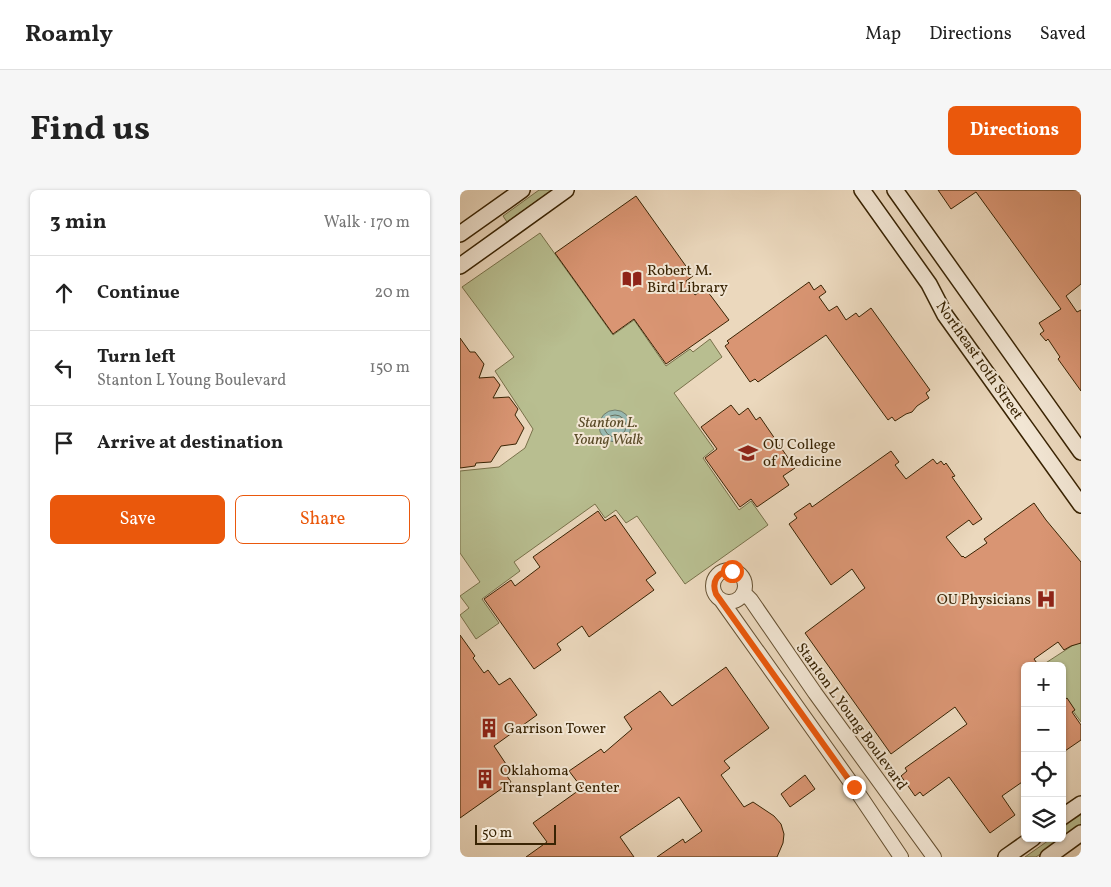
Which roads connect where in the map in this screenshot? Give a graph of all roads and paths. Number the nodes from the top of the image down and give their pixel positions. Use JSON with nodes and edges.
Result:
{"nodes":[{"id":1,"x":522,"y":190,"type":"edge"},
{"id":2,"x":566,"y":190,"type":"edge"},
{"id":3,"x":862,"y":190,"type":"edge"},
{"id":4,"x":895,"y":190,"type":"edge"},
{"id":5,"x":460,"y":234,"type":"edge"},
{"id":6,"x":460,"y":266,"type":"edge"},
{"id":7,"x":1081,"y":452,"type":"edge"},
{"id":8,"x":1081,"y":505,"type":"edge"},
{"id":9,"x":744,"y":593,"type":"junction"},
{"id":10,"x":721,"y":600,"type":"junction"},
{"id":11,"x":1081,"y":804,"type":"edge"},
{"id":12,"x":1066,"y":814,"type":"edge"},
{"id":13,"x":1081,"y":833,"type":"edge"},
{"id":14,"x":1027,"y":842,"type":"edge"},
{"id":15,"x":901,"y":857,"type":"edge"},
{"id":16,"x":934,"y":857,"type":"edge"},
{"id":17,"x":1006,"y":857,"type":"edge"},
{"id":18,"x":1048,"y":857,"type":"edge"}],
"edges":[{"from":1,"to":5,"type":"main road"},
{"from":2,"to":6,"type":"main road"},
{"from":3,"to":8,"type":"main road","name":"Northeast 10th Street"},
{"from":4,"to":7,"type":"main road","name":"Northeast 10th Street"},
{"from":9,"to":10,"type":"street"},
{"from":9,"to":10,"type":"street"},
{"from":9,"to":16,"type":"street","name":"Stanton L Young Boulevard"},
{"from":10,"to":15,"type":"street"},
{"from":11,"to":12,"type":"main road"},
{"from":13,"to":18,"type":"main road"},
{"from":14,"to":17,"type":"main road"}]}
